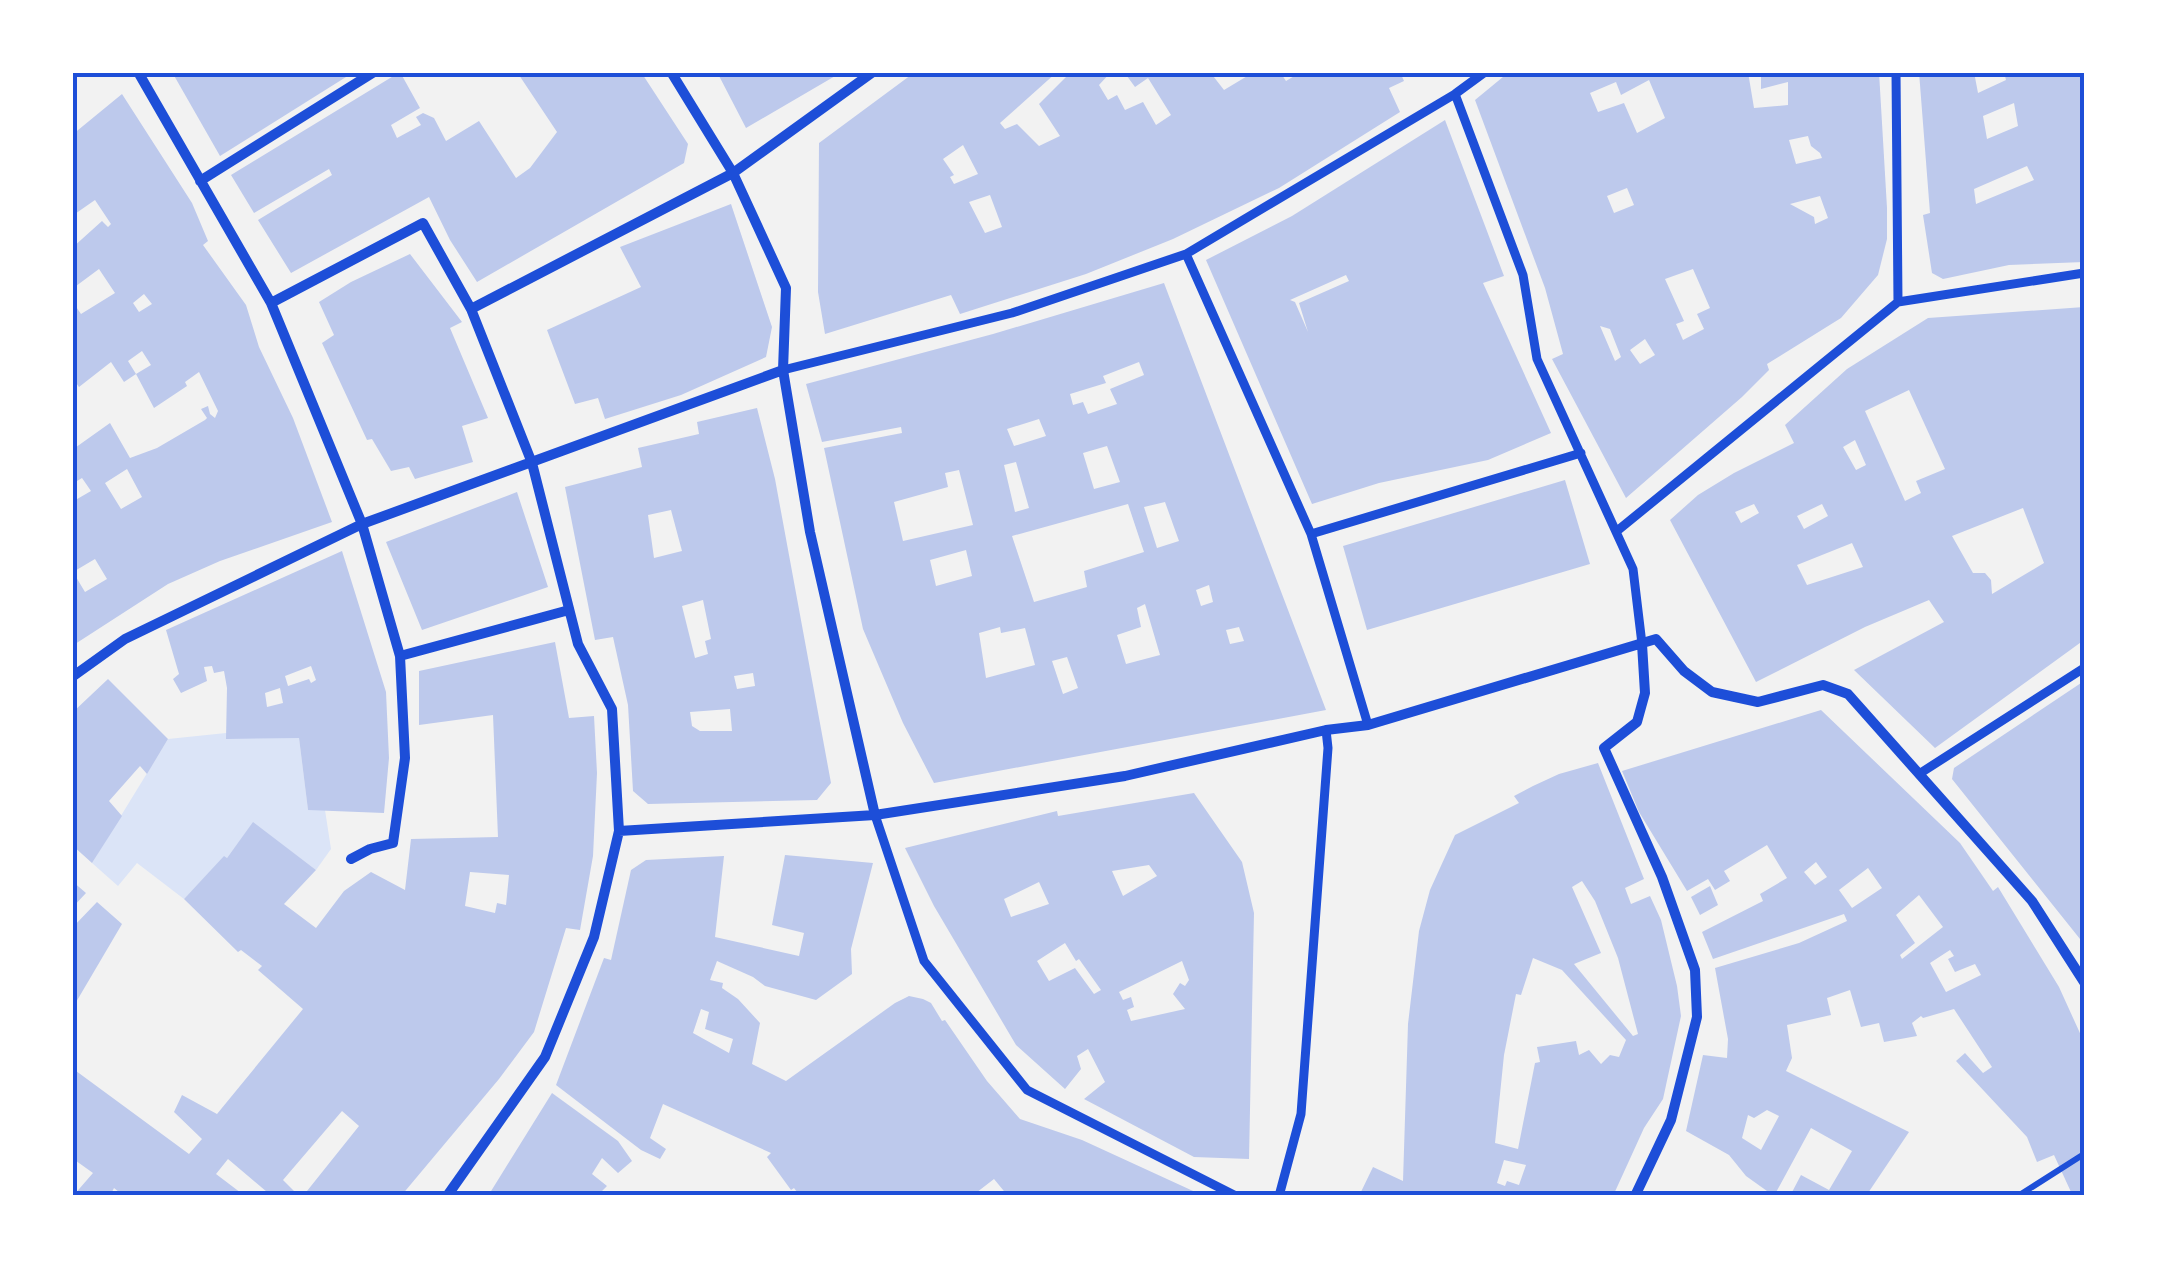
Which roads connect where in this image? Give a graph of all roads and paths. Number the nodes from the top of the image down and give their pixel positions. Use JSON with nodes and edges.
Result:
{"nodes":[{"id":1,"x":138,"y":72,"type":"edge"},
{"id":2,"x":374,"y":72,"type":"edge"},
{"id":3,"x":671,"y":72,"type":"edge"},
{"id":4,"x":873,"y":72,"type":"edge"},
{"id":5,"x":1485,"y":72,"type":"edge"},
{"id":6,"x":1896,"y":72,"type":"edge"},
{"id":7,"x":1455,"y":94,"type":"junction"},
{"id":8,"x":733,"y":173,"type":"junction"},
{"id":9,"x":200,"y":181,"type":"junction"},
{"id":10,"x":1186,"y":254,"type":"junction"},
{"id":11,"x":2084,"y":273,"type":"edge"},
{"id":12,"x":1898,"y":302,"type":"junction"},
{"id":13,"x":270,"y":303,"type":"junction"},
{"id":14,"x":471,"y":310,"type":"junction"},
{"id":15,"x":783,"y":370,"type":"junction"},
{"id":16,"x":1581,"y":453,"type":"junction"},
{"id":17,"x":532,"y":462,"type":"junction"},
{"id":18,"x":362,"y":524,"type":"junction"},
{"id":19,"x":1617,"y":531,"type":"junction"},
{"id":20,"x":1311,"y":534,"type":"junction"},
{"id":21,"x":569,"y":610,"type":"junction"},
{"id":22,"x":1642,"y":644,"type":"junction"},
{"id":23,"x":400,"y":656,"type":"junction"},
{"id":24,"x":2084,"y":668,"type":"edge"},
{"id":25,"x":72,"y":677,"type":"edge"},
{"id":26,"x":1368,"y":725,"type":"junction"},
{"id":27,"x":1326,"y":730,"type":"junction"},
{"id":28,"x":1919,"y":774,"type":"junction"},
{"id":29,"x":876,"y":815,"type":"junction"},
{"id":30,"x":618,"y":831,"type":"junction"},
{"id":31,"x":351,"y":859,"type":"dead end"},
{"id":32,"x":2084,"y":982,"type":"edge"},
{"id":33,"x":2084,"y":1154,"type":"edge"},
{"id":34,"x":448,"y":1196,"type":"edge"},
{"id":35,"x":1236,"y":1196,"type":"edge"},
{"id":36,"x":1279,"y":1196,"type":"edge"},
{"id":37,"x":1635,"y":1196,"type":"edge"},
{"id":38,"x":2018,"y":1196,"type":"edge"}],
"edges":[{"from":1,"to":9,"type":"street"},
{"from":2,"to":9,"type":"street"},
{"from":3,"to":8,"type":"street"},
{"from":4,"to":8,"type":"street"},
{"from":5,"to":7,"type":"street"},
{"from":6,"to":12,"type":"street"},
{"from":7,"to":10,"type":"street"},
{"from":7,"to":16,"type":"street"},
{"from":8,"to":14,"type":"street"},
{"from":8,"to":15,"type":"street"},
{"from":9,"to":13,"type":"street"},
{"from":10,"to":15,"type":"street"},
{"from":10,"to":20,"type":"street"},
{"from":11,"to":12,"type":"street"},
{"from":12,"to":19,"type":"street"},
{"from":13,"to":14,"type":"street"},
{"from":13,"to":18,"type":"street"},
{"from":14,"to":17,"type":"street"},
{"from":15,"to":17,"type":"street"},
{"from":15,"to":29,"type":"street"},
{"from":16,"to":19,"type":"street"},
{"from":16,"to":20,"type":"street"},
{"from":17,"to":18,"type":"street"},
{"from":17,"to":21,"type":"street"},
{"from":18,"to":23,"type":"street"},
{"from":18,"to":25,"type":"street"},
{"from":19,"to":22,"type":"street"},
{"from":20,"to":26,"type":"street"},
{"from":21,"to":23,"type":"street"},
{"from":21,"to":30,"type":"street"},
{"from":22,"to":26,"type":"street"},
{"from":22,"to":28,"type":"street"},
{"from":22,"to":37,"type":"street"},
{"from":23,"to":31,"type":"street"},
{"from":24,"to":28,"type":"street"},
{"from":26,"to":27,"type":"street"},
{"from":27,"to":29,"type":"street"},
{"from":27,"to":36,"type":"street"},
{"from":28,"to":32,"type":"street"},
{"from":29,"to":30,"type":"street"},
{"from":29,"to":35,"type":"street"},
{"from":30,"to":34,"type":"street"},
{"from":33,"to":38,"type":"path"}]}
